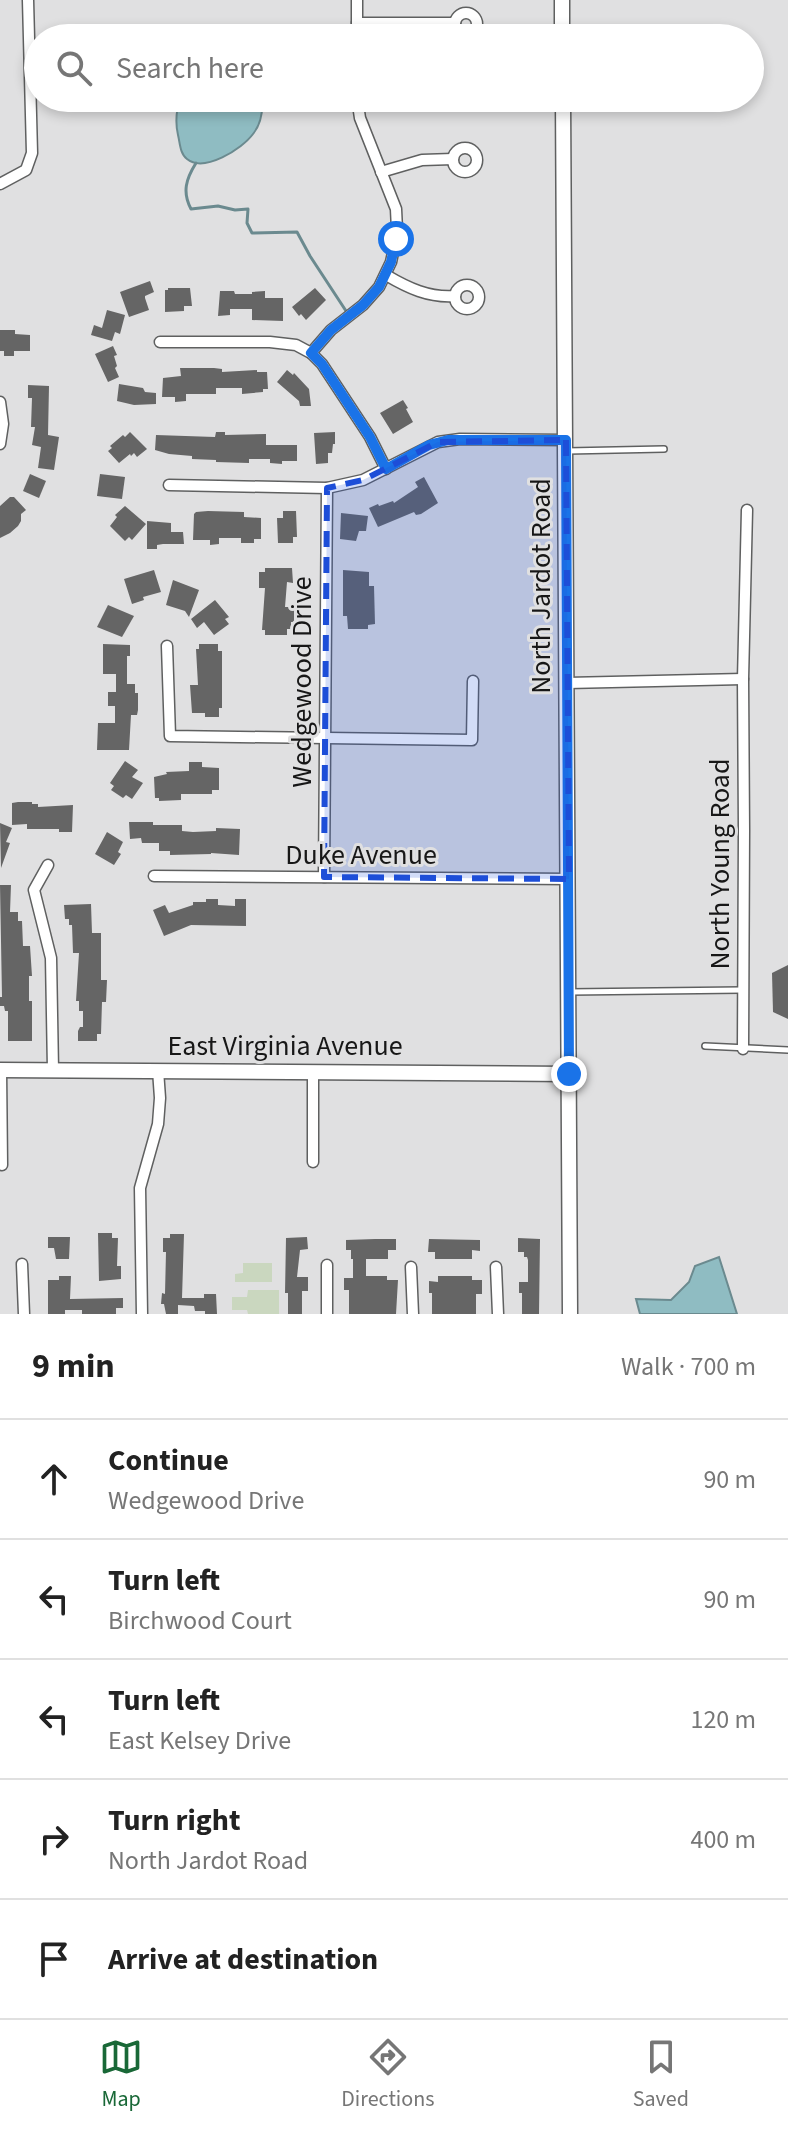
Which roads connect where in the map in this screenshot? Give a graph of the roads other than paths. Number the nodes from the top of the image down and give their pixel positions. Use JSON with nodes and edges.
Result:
{"nodes":[{"id":1,"x":28,"y":0,"type":"edge"},
{"id":2,"x":357,"y":0,"type":"edge"},
{"id":3,"x":562,"y":0,"type":"edge"},
{"id":4,"x":357,"y":23,"type":"joint"},
{"id":5,"x":455,"y":23,"type":"dead end"},
{"id":6,"x":29,"y":24,"type":"edge"},
{"id":7,"x":562,"y":24,"type":"edge"},
{"id":8,"x":31,"y":112,"type":"edge"},
{"id":9,"x":359,"y":112,"type":"edge"},
{"id":10,"x":563,"y":112,"type":"edge"},
{"id":11,"x":453,"y":159,"type":"dead end"},
{"id":12,"x":381,"y":172,"type":"junction"},
{"id":13,"x":0,"y":184,"type":"edge"},
{"id":14,"x":386,"y":275,"type":"junction"},
{"id":15,"x":455,"y":296,"type":"dead end"},
{"id":16,"x":160,"y":342,"type":"dead end"},
{"id":17,"x":311,"y":353,"type":"junction"},
{"id":18,"x":0,"y":402,"type":"edge"},
{"id":19,"x":0,"y":444,"type":"edge"},
{"id":20,"x":566,"y":446,"type":"junction"},
{"id":21,"x":664,"y":449,"type":"dead end"},
{"id":22,"x":386,"y":469,"type":"junction"},
{"id":23,"x":169,"y":485,"type":"dead end"},
{"id":24,"x":327,"y":488,"type":"junction"},
{"id":25,"x":747,"y":510,"type":"dead end"},
{"id":26,"x":167,"y":646,"type":"dead end"},
{"id":27,"x":743,"y":679,"type":"junction"},
{"id":28,"x":473,"y":681,"type":"dead end"},
{"id":29,"x":567,"y":683,"type":"junction"},
{"id":30,"x":325,"y":737,"type":"junction"},
{"id":31,"x":48,"y":865,"type":"dead end"},
{"id":32,"x":154,"y":876,"type":"dead end"},
{"id":33,"x":324,"y":877,"type":"junction"},
{"id":34,"x":569,"y":879,"type":"junction"},
{"id":35,"x":742,"y":990,"type":"junction"},
{"id":36,"x":568,"y":992,"type":"junction"},
{"id":37,"x":705,"y":1046,"type":"dead end"},
{"id":38,"x":743,"y":1049,"type":"junction"},
{"id":39,"x":788,"y":1050,"type":"edge"},
{"id":40,"x":1,"y":1070,"type":"edge"},
{"id":41,"x":53,"y":1070,"type":"junction"},
{"id":42,"x":158,"y":1070,"type":"junction"},
{"id":43,"x":313,"y":1071,"type":"junction"},
{"id":44,"x":569,"y":1074,"type":"junction"},
{"id":45,"x":313,"y":1162,"type":"dead end"},
{"id":46,"x":2,"y":1165,"type":"dead end"},
{"id":47,"x":22,"y":1264,"type":"dead end"},
{"id":48,"x":327,"y":1265,"type":"dead end"},
{"id":49,"x":411,"y":1267,"type":"dead end"},
{"id":50,"x":496,"y":1267,"type":"dead end"},
{"id":51,"x":24,"y":1314,"type":"edge"},
{"id":52,"x":142,"y":1314,"type":"edge"},
{"id":53,"x":327,"y":1314,"type":"edge"},
{"id":54,"x":413,"y":1314,"type":"edge"},
{"id":55,"x":498,"y":1314,"type":"edge"},
{"id":56,"x":570,"y":1314,"type":"edge"}],
"edges":[{"from":1,"to":6,"type":"street"},
{"from":2,"to":4,"type":"street"},
{"from":3,"to":7,"type":"main road"},
{"from":4,"to":5,"type":"street"},
{"from":8,"to":13,"type":"street"},
{"from":9,"to":12,"type":"street"},
{"from":10,"to":20,"type":"main road","name":"North Jardot Road"},
{"from":11,"to":12,"type":"street"},
{"from":12,"to":14,"type":"street"},
{"from":14,"to":15,"type":"street"},
{"from":14,"to":17,"type":"street"},
{"from":16,"to":17,"type":"street"},
{"from":17,"to":22,"type":"street"},
{"from":18,"to":19,"type":"street"},
{"from":20,"to":21,"type":"lane"},
{"from":20,"to":22,"type":"street"},
{"from":20,"to":29,"type":"main road","name":"North Jardot Road"},
{"from":22,"to":24,"type":"street"},
{"from":23,"to":24,"type":"street"},
{"from":24,"to":30,"type":"street","name":"Wedgewood Drive"},
{"from":25,"to":27,"type":"street","name":"North Young Road"},
{"from":26,"to":30,"type":"street"},
{"from":27,"to":29,"type":"street"},
{"from":27,"to":35,"type":"street","name":"North Young Road"},
{"from":28,"to":30,"type":"street"},
{"from":29,"to":34,"type":"main road","name":"North Jardot Road"},
{"from":30,"to":33,"type":"street","name":"Wedgewood Drive"},
{"from":31,"to":41,"type":"street"},
{"from":32,"to":33,"type":"street","name":"Duke Avenue"},
{"from":33,"to":34,"type":"street","name":"Duke Avenue"},
{"from":34,"to":36,"type":"main road","name":"North Jardot Road"},
{"from":35,"to":36,"type":"lane"},
{"from":35,"to":38,"type":"street","name":"North Young Road"},
{"from":36,"to":44,"type":"main road","name":"North Jardot Road"},
{"from":37,"to":38,"type":"lane"},
{"from":38,"to":39,"type":"lane"},
{"from":40,"to":41,"type":"main road","name":"East Virginia Avenue"},
{"from":40,"to":46,"type":"street"},
{"from":41,"to":42,"type":"main road","name":"East Virginia Avenue"},
{"from":42,"to":43,"type":"main road","name":"East Virginia Avenue"},
{"from":42,"to":52,"type":"street"},
{"from":43,"to":44,"type":"main road","name":"East Virginia Avenue"},
{"from":43,"to":45,"type":"street"},
{"from":44,"to":56,"type":"main road","name":"North Jardot Road"},
{"from":47,"to":51,"type":"street"},
{"from":48,"to":53,"type":"street"},
{"from":49,"to":54,"type":"street"},
{"from":50,"to":55,"type":"street"}]}
